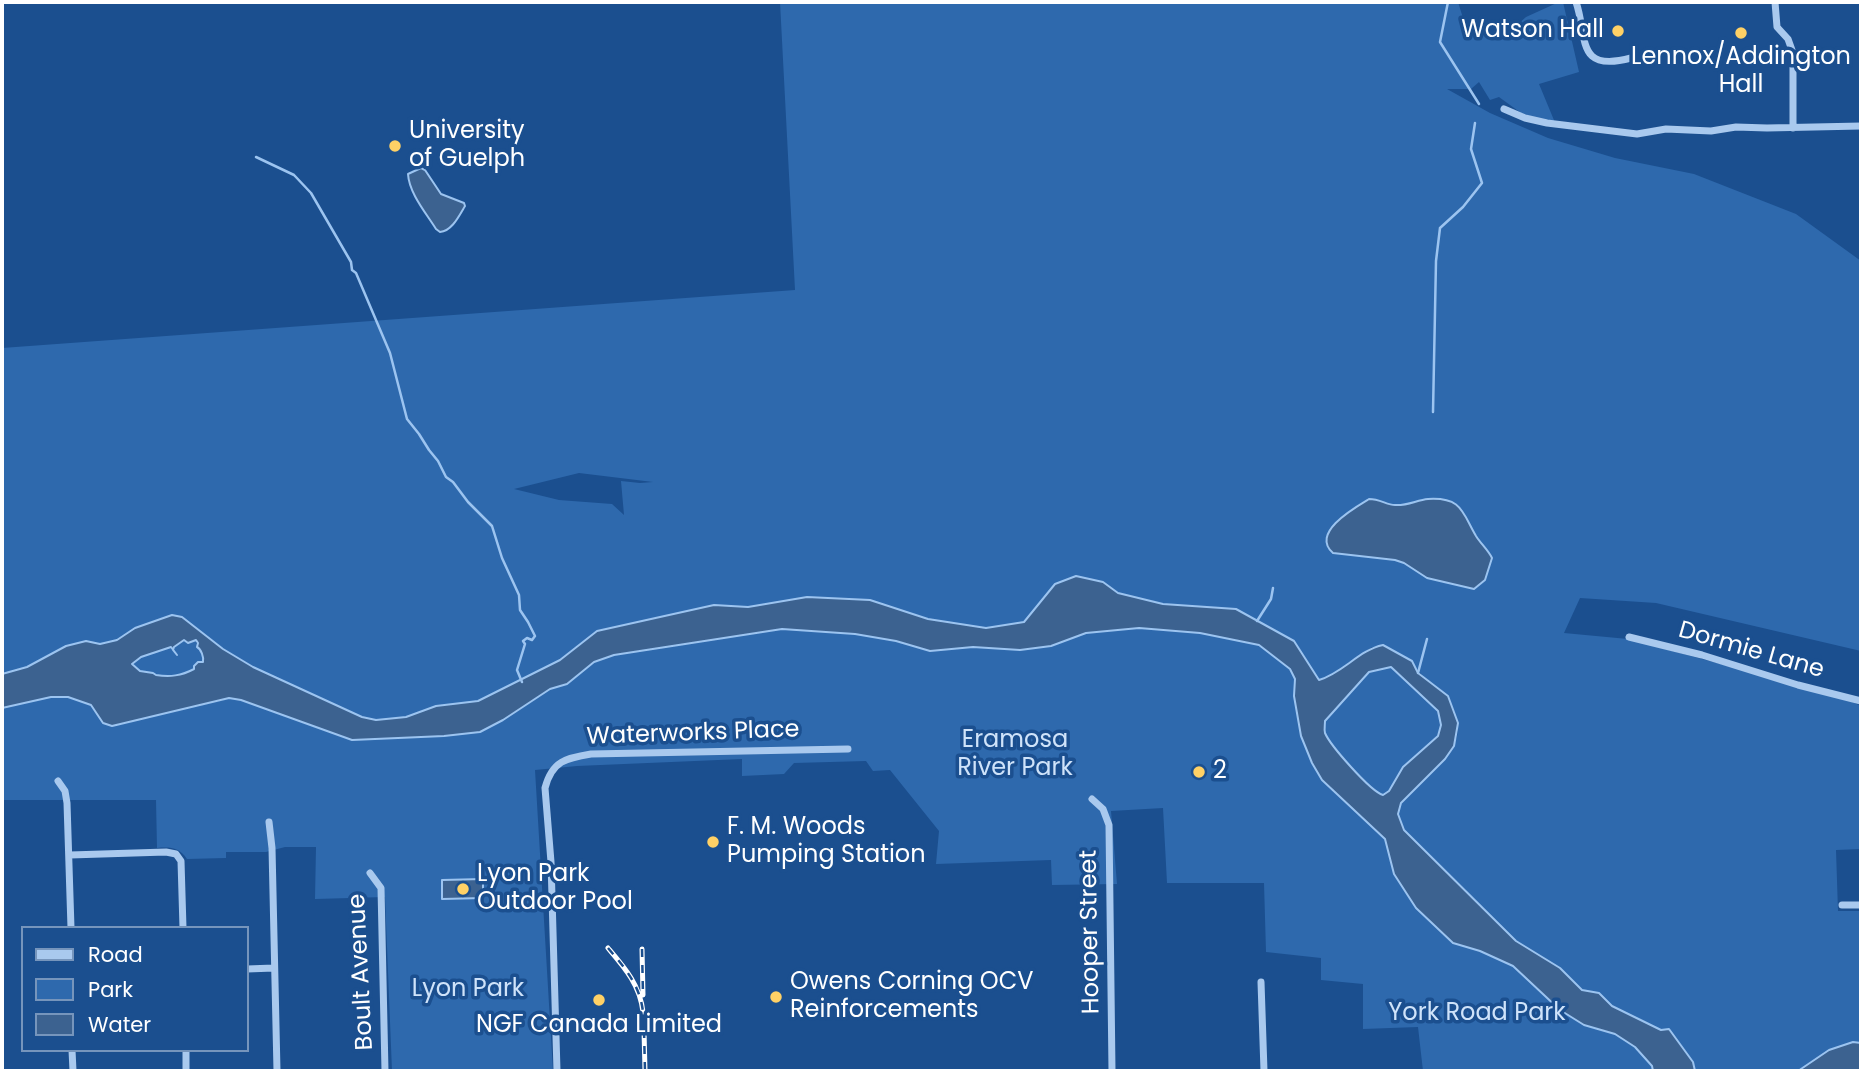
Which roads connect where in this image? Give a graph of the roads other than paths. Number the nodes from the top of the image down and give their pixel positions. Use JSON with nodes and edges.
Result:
{"nodes":[{"id":1,"x":1576,"y":2,"type":"edge"},
{"id":2,"x":1775,"y":2,"type":"edge"},
{"id":3,"x":1631,"y":58,"type":"dead end"},
{"id":4,"x":1504,"y":109,"type":"dead end"},
{"id":5,"x":1861,"y":126,"type":"edge"},
{"id":6,"x":1793,"y":128,"type":"junction"},
{"id":7,"x":1629,"y":636,"type":"dead end"},
{"id":8,"x":1861,"y":701,"type":"edge"},
{"id":9,"x":848,"y":749,"type":"dead end"},
{"id":10,"x":58,"y":781,"type":"dead end"},
{"id":11,"x":1092,"y":799,"type":"dead end"},
{"id":12,"x":269,"y":822,"type":"dead end"},
{"id":13,"x":70,"y":855,"type":"junction"},
{"id":14,"x":370,"y":873,"type":"dead end"},
{"id":15,"x":1842,"y":905,"type":"dead end"},
{"id":16,"x":1861,"y":905,"type":"edge"},
{"id":17,"x":71,"y":926,"type":"edge"},
{"id":18,"x":183,"y":926,"type":"edge"},
{"id":19,"x":274,"y":968,"type":"junction"},
{"id":20,"x":248,"y":969,"type":"edge"},
{"id":21,"x":1261,"y":982,"type":"dead end"},
{"id":22,"x":72,"y":1052,"type":"edge"},
{"id":23,"x":186,"y":1052,"type":"edge"},
{"id":24,"x":73,"y":1071,"type":"edge"},
{"id":25,"x":186,"y":1071,"type":"edge"},
{"id":26,"x":277,"y":1071,"type":"edge"},
{"id":27,"x":385,"y":1071,"type":"edge"},
{"id":28,"x":557,"y":1071,"type":"edge"},
{"id":29,"x":1112,"y":1071,"type":"edge"},
{"id":30,"x":1264,"y":1071,"type":"edge"}],
"edges":[{"from":1,"to":3,"type":"street"},
{"from":2,"to":6,"type":"street"},
{"from":4,"to":6,"type":"street"},
{"from":5,"to":6,"type":"street"},
{"from":7,"to":8,"type":"street","name":"Dormie Lane"},
{"from":9,"to":28,"type":"street","name":"Waterworks Place"},
{"from":10,"to":13,"type":"street"},
{"from":11,"to":29,"type":"street","name":"Hooper Street"},
{"from":12,"to":19,"type":"street"},
{"from":13,"to":17,"type":"street"},
{"from":13,"to":18,"type":"street"},
{"from":14,"to":27,"type":"street","name":"Boult Avenue"},
{"from":15,"to":16,"type":"street"},
{"from":19,"to":20,"type":"street"},
{"from":19,"to":26,"type":"street"},
{"from":21,"to":30,"type":"street"},
{"from":22,"to":24,"type":"street"},
{"from":23,"to":25,"type":"street"}]}
